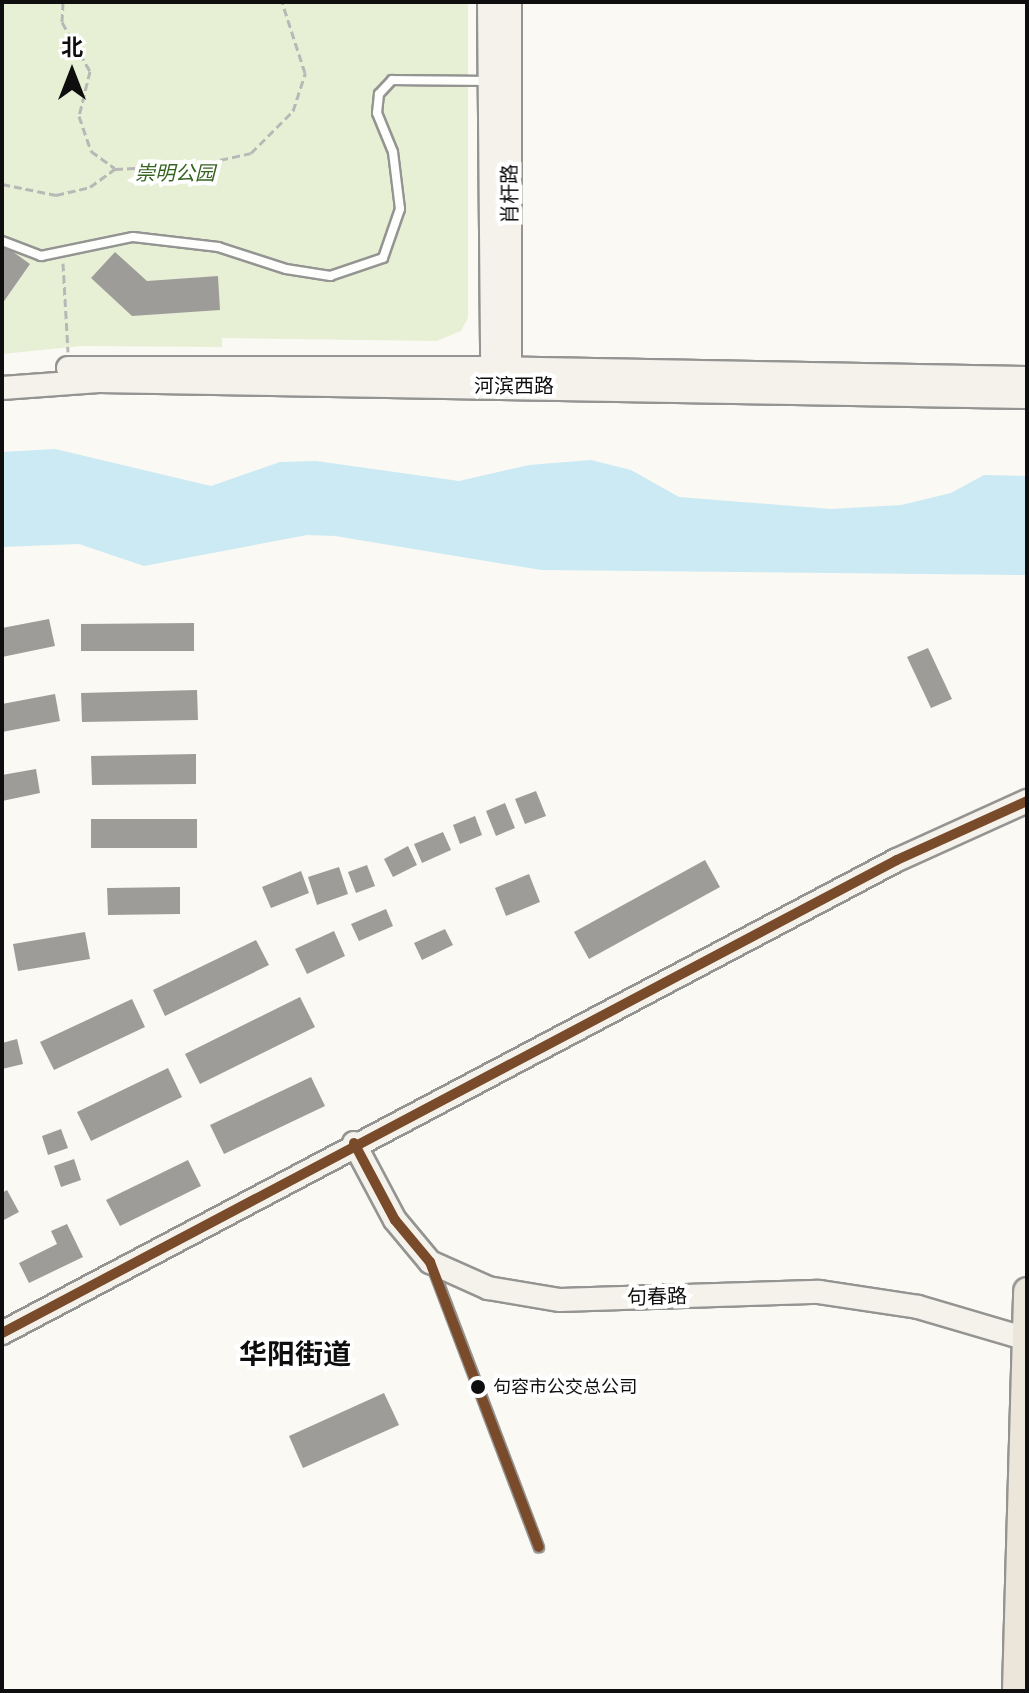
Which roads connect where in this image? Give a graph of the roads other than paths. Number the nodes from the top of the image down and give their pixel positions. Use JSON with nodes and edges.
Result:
{"nodes":[{"id":1,"x":489,"y":2,"type":"edge"},
{"id":2,"x":510,"y":2,"type":"edge"},
{"id":3,"x":489,"y":80,"type":"junction"},
{"id":4,"x":2,"y":241,"type":"edge"},
{"id":5,"x":2,"y":373,"type":"edge"},
{"id":6,"x":501,"y":377,"type":"junction"},
{"id":7,"x":1027,"y":378,"type":"edge"},
{"id":8,"x":2,"y":388,"type":"edge"},
{"id":9,"x":1027,"y":397,"type":"edge"},
{"id":10,"x":1027,"y":801,"type":"edge"},
{"id":11,"x":354,"y":1143,"type":"junction"},
{"id":12,"x":430,"y":1262,"type":"junction"},
{"id":13,"x":1027,"y":1291,"type":"edge"},
{"id":14,"x":2,"y":1333,"type":"edge"},
{"id":15,"x":1026,"y":1339,"type":"edge"},
{"id":16,"x":539,"y":1547,"type":"dead end"},
{"id":17,"x":1016,"y":1691,"type":"edge"}],
"edges":[{"from":1,"to":3,"type":"street","name":"肖杆路"},
{"from":2,"to":6,"type":"street","name":"肖杆路"},
{"from":3,"to":4,"type":"lane"},
{"from":3,"to":6,"type":"street","name":"肖杆路"},
{"from":5,"to":6,"type":"street","name":"河滨西路"},
{"from":6,"to":7,"type":"street","name":"河滨西路"},
{"from":6,"to":8,"type":"street","name":"河滨西路"},
{"from":6,"to":9,"type":"street","name":"河滨西路"},
{"from":10,"to":11,"type":"street"},
{"from":11,"to":12,"type":"street","name":"句春路"},
{"from":11,"to":14,"type":"street"},
{"from":12,"to":15,"type":"street","name":"句春路"},
{"from":12,"to":16,"type":"lane"},
{"from":13,"to":15,"type":"main road"},
{"from":15,"to":17,"type":"main road"}]}
